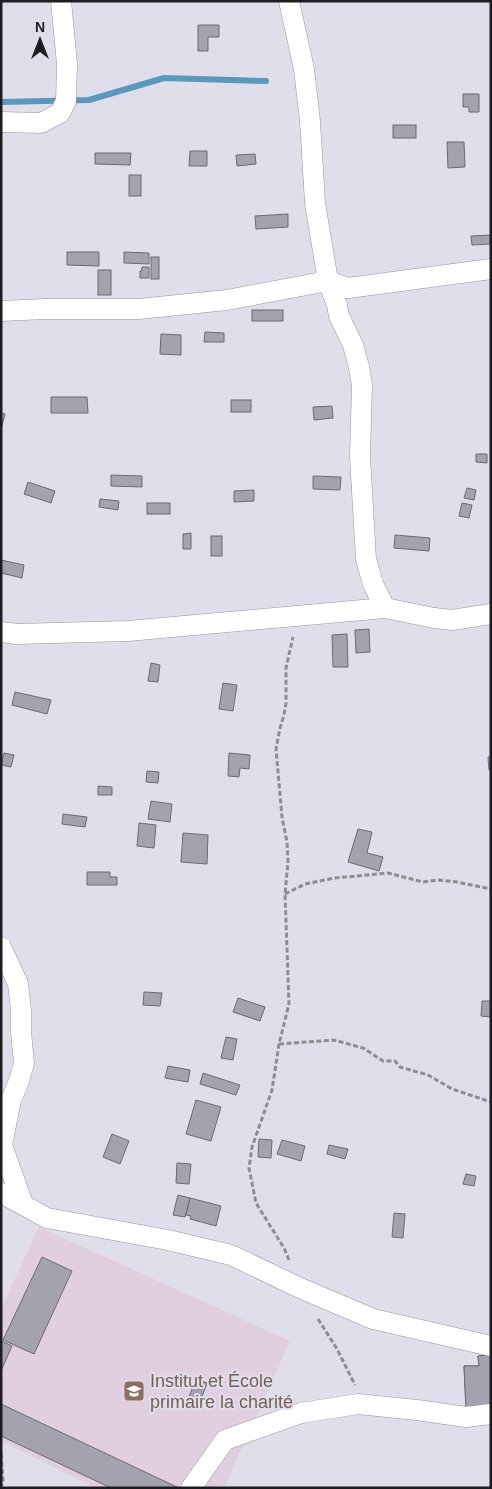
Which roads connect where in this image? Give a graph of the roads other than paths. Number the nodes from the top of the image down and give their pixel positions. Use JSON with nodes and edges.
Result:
{"nodes":[{"id":1,"x":61,"y":1,"type":"edge"},
{"id":2,"x":289,"y":1,"type":"edge"},
{"id":3,"x":1,"y":122,"type":"edge"},
{"id":4,"x":491,"y":269,"type":"edge"},
{"id":5,"x":328,"y":281,"type":"junction"},
{"id":6,"x":1,"y":310,"type":"edge"},
{"id":7,"x":385,"y":608,"type":"junction"},
{"id":8,"x":491,"y":614,"type":"edge"},
{"id":9,"x":1,"y":632,"type":"edge"},
{"id":10,"x":1,"y":947,"type":"edge"},
{"id":11,"x":1,"y":1193,"type":"edge"},
{"id":12,"x":23,"y":1204,"type":"junction"},
{"id":13,"x":491,"y":1346,"type":"edge"},
{"id":14,"x":491,"y":1414,"type":"edge"},
{"id":15,"x":191,"y":1488,"type":"edge"}],
"edges":[{"from":1,"to":3,"type":"street"},
{"from":2,"to":5,"type":"street"},
{"from":4,"to":5,"type":"street"},
{"from":5,"to":6,"type":"street"},
{"from":5,"to":7,"type":"street"},
{"from":7,"to":8,"type":"street"},
{"from":7,"to":9,"type":"street"},
{"from":10,"to":12,"type":"street"},
{"from":11,"to":12,"type":"street"},
{"from":12,"to":13,"type":"street"},
{"from":14,"to":15,"type":"street"}]}
